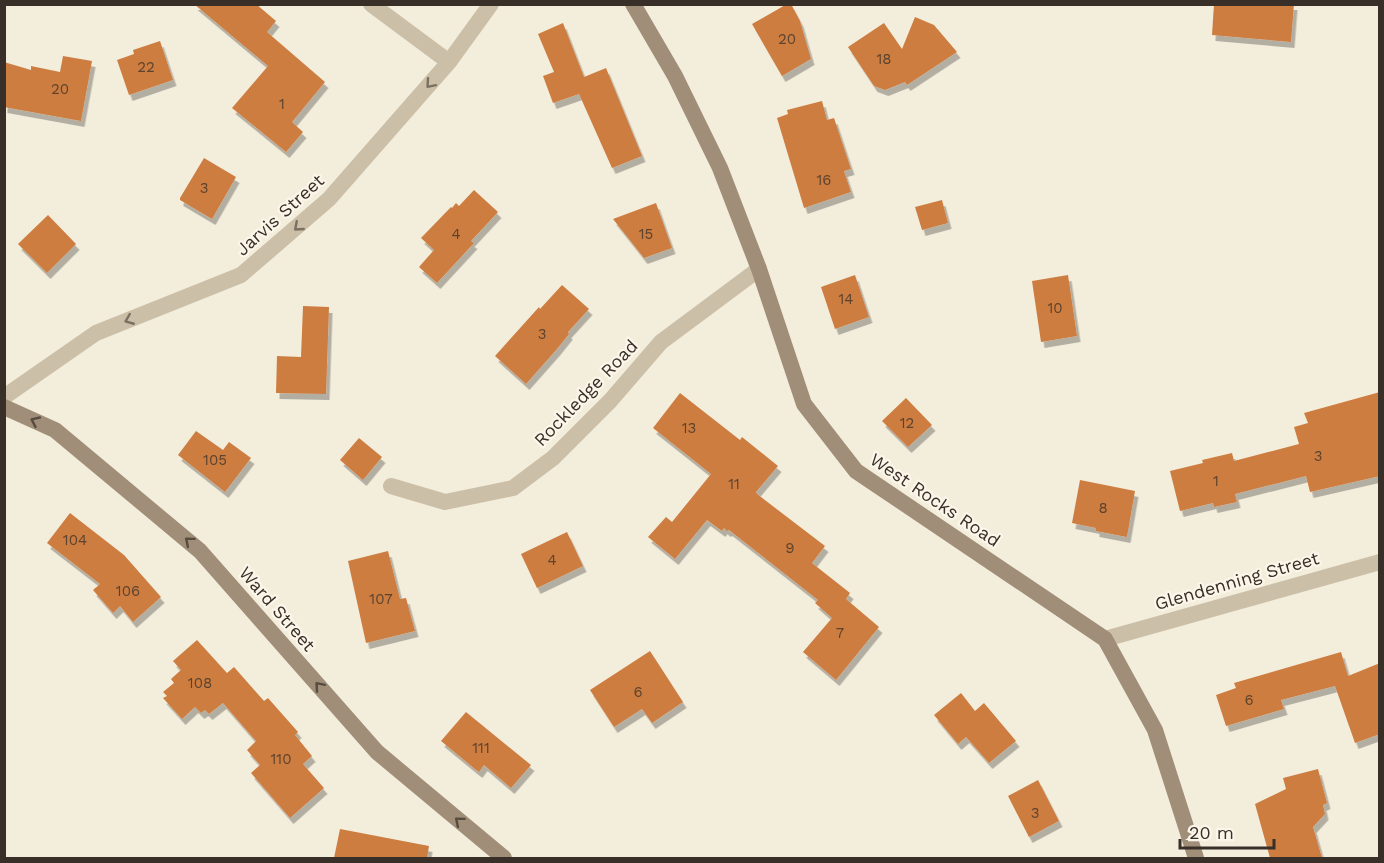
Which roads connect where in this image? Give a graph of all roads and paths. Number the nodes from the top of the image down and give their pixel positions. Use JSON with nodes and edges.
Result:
{"nodes":[{"id":1,"x":371,"y":4,"type":"edge"},
{"id":2,"x":491,"y":4,"type":"edge"},
{"id":3,"x":633,"y":4,"type":"edge"},
{"id":4,"x":449,"y":62,"type":"junction"},
{"id":5,"x":759,"y":269,"type":"junction"},
{"id":6,"x":4,"y":397,"type":"edge"},
{"id":7,"x":4,"y":407,"type":"edge"},
{"id":8,"x":390,"y":486,"type":"dead end"},
{"id":9,"x":1380,"y":562,"type":"edge"},
{"id":10,"x":1105,"y":639,"type":"junction"},
{"id":11,"x":504,"y":858,"type":"edge"},
{"id":12,"x":1197,"y":858,"type":"edge"}],
"edges":[{"from":1,"to":4,"type":"street"},
{"from":2,"to":4,"type":"street","name":"Jarvis Street"},
{"from":3,"to":5,"type":"main road","name":"West Rocks Road"},
{"from":4,"to":6,"type":"street","name":"Jarvis Street","one_way":true},
{"from":5,"to":8,"type":"street","name":"Rockledge Road"},
{"from":5,"to":10,"type":"main road","name":"West Rocks Road"},
{"from":11,"to":7,"type":"main road","name":"Ward Street","one_way":true},
{"from":9,"to":10,"type":"street","name":"Glendenning Street"},
{"from":10,"to":12,"type":"main road","name":"West Rocks Road"}]}
